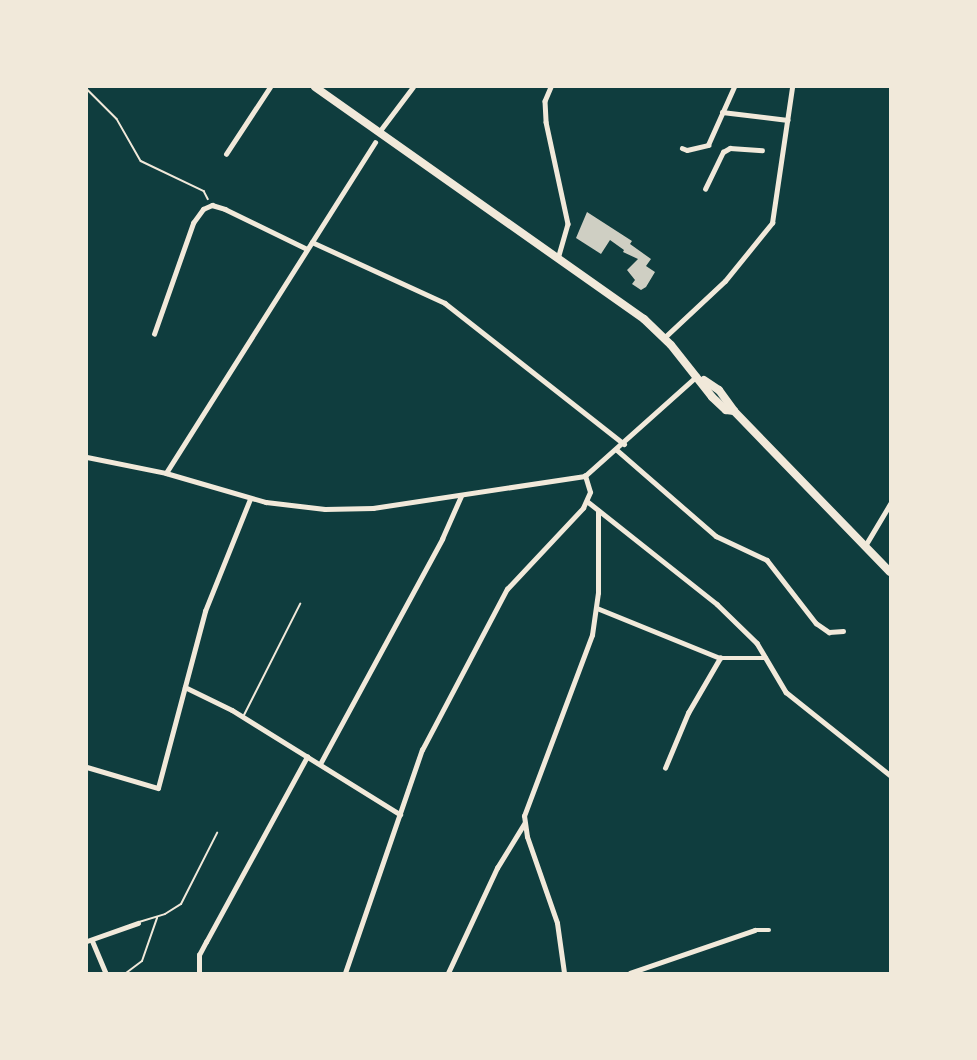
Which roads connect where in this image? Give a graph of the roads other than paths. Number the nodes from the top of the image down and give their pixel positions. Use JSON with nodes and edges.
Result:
{"nodes":[{"id":1,"x":270,"y":87,"type":"edge"},
{"id":2,"x":315,"y":87,"type":"edge"},
{"id":3,"x":413,"y":87,"type":"edge"},
{"id":4,"x":551,"y":87,"type":"edge"},
{"id":5,"x":734,"y":87,"type":"edge"},
{"id":6,"x":792,"y":87,"type":"edge"},
{"id":7,"x":722,"y":112,"type":"junction"},
{"id":8,"x":788,"y":120,"type":"junction"},
{"id":9,"x":379,"y":132,"type":"junction"},
{"id":10,"x":375,"y":143,"type":"dead end"},
{"id":11,"x":682,"y":148,"type":"dead end"},
{"id":12,"x":762,"y":150,"type":"dead end"},
{"id":13,"x":226,"y":154,"type":"dead end"},
{"id":14,"x":705,"y":189,"type":"dead end"},
{"id":15,"x":312,"y":243,"type":"junction"},
{"id":16,"x":306,"y":249,"type":"junction"},
{"id":17,"x":558,"y":258,"type":"junction"},
{"id":18,"x":154,"y":334,"type":"dead end"},
{"id":19,"x":664,"y":338,"type":"junction"},
{"id":20,"x":699,"y":377,"type":"junction"},
{"id":21,"x":624,"y":444,"type":"junction"},
{"id":22,"x":617,"y":450,"type":"junction"},
{"id":23,"x":87,"y":458,"type":"edge"},
{"id":24,"x":166,"y":473,"type":"junction"},
{"id":25,"x":585,"y":476,"type":"junction"},
{"id":26,"x":462,"y":496,"type":"junction"},
{"id":27,"x":250,"y":499,"type":"junction"},
{"id":28,"x":587,"y":501,"type":"junction"},
{"id":29,"x":890,"y":504,"type":"edge"},
{"id":30,"x":598,"y":511,"type":"junction"},
{"id":31,"x":864,"y":546,"type":"junction"},
{"id":32,"x":890,"y":572,"type":"edge"},
{"id":33,"x":300,"y":604,"type":"dead end"},
{"id":34,"x":597,"y":608,"type":"junction"},
{"id":35,"x":843,"y":631,"type":"dead end"},
{"id":36,"x":720,"y":658,"type":"junction"},
{"id":37,"x":766,"y":658,"type":"junction"},
{"id":38,"x":185,"y":687,"type":"junction"},
{"id":39,"x":243,"y":717,"type":"junction"},
{"id":40,"x":307,"y":757,"type":"junction"},
{"id":41,"x":320,"y":764,"type":"junction"},
{"id":42,"x":87,"y":767,"type":"edge"},
{"id":43,"x":665,"y":768,"type":"dead end"},
{"id":44,"x":890,"y":775,"type":"edge"},
{"id":45,"x":400,"y":814,"type":"junction"},
{"id":46,"x":524,"y":824,"type":"junction"},
{"id":47,"x":216,"y":833,"type":"dead end"},
{"id":48,"x":157,"y":918,"type":"junction"},
{"id":49,"x":138,"y":922,"type":"joint"},
{"id":50,"x":769,"y":930,"type":"dead end"},
{"id":51,"x":89,"y":940,"type":"edge"},
{"id":52,"x":106,"y":973,"type":"edge"},
{"id":53,"x":126,"y":973,"type":"edge"},
{"id":54,"x":199,"y":973,"type":"edge"},
{"id":55,"x":345,"y":973,"type":"edge"},
{"id":56,"x":448,"y":973,"type":"edge"},
{"id":57,"x":564,"y":973,"type":"edge"},
{"id":58,"x":630,"y":973,"type":"edge"}],
"edges":[{"from":1,"to":13,"type":"street"},
{"from":2,"to":9,"type":"main road"},
{"from":3,"to":9,"type":"street"},
{"from":4,"to":17,"type":"street"},
{"from":5,"to":7,"type":"street"},
{"from":6,"to":8,"type":"street"},
{"from":7,"to":8,"type":"street"},
{"from":7,"to":11,"type":"street"},
{"from":8,"to":19,"type":"street"},
{"from":9,"to":17,"type":"main road"},
{"from":10,"to":15,"type":"street"},
{"from":12,"to":14,"type":"street"},
{"from":15,"to":16,"type":"street"},
{"from":15,"to":21,"type":"street"},
{"from":16,"to":18,"type":"street"},
{"from":16,"to":24,"type":"street"},
{"from":17,"to":19,"type":"main road"},
{"from":19,"to":20,"type":"main road"},
{"from":20,"to":21,"type":"street"},
{"from":20,"to":31,"type":"main road"},
{"from":21,"to":22,"type":"street"},
{"from":22,"to":25,"type":"street"},
{"from":22,"to":35,"type":"street"},
{"from":23,"to":24,"type":"street"},
{"from":24,"to":27,"type":"street"},
{"from":25,"to":26,"type":"street"},
{"from":25,"to":28,"type":"street"},
{"from":26,"to":27,"type":"street"},
{"from":26,"to":41,"type":"street"},
{"from":27,"to":38,"type":"street"},
{"from":28,"to":30,"type":"street"},
{"from":28,"to":45,"type":"street"},
{"from":29,"to":31,"type":"street"},
{"from":30,"to":34,"type":"street"},
{"from":30,"to":37,"type":"street"},
{"from":31,"to":32,"type":"main road"},
{"from":33,"to":39,"type":"lane"},
{"from":34,"to":36,"type":"street"},
{"from":34,"to":46,"type":"street"},
{"from":36,"to":37,"type":"street"},
{"from":36,"to":43,"type":"street"},
{"from":37,"to":44,"type":"street"},
{"from":38,"to":39,"type":"street"},
{"from":38,"to":42,"type":"street"},
{"from":39,"to":40,"type":"street"},
{"from":40,"to":41,"type":"street"},
{"from":40,"to":54,"type":"street"},
{"from":41,"to":45,"type":"street"},
{"from":45,"to":55,"type":"street"},
{"from":46,"to":56,"type":"street"},
{"from":46,"to":57,"type":"street"},
{"from":47,"to":48,"type":"lane"},
{"from":48,"to":49,"type":"lane"},
{"from":48,"to":53,"type":"lane"},
{"from":49,"to":51,"type":"street"},
{"from":50,"to":58,"type":"street"},
{"from":51,"to":52,"type":"street"}]}
